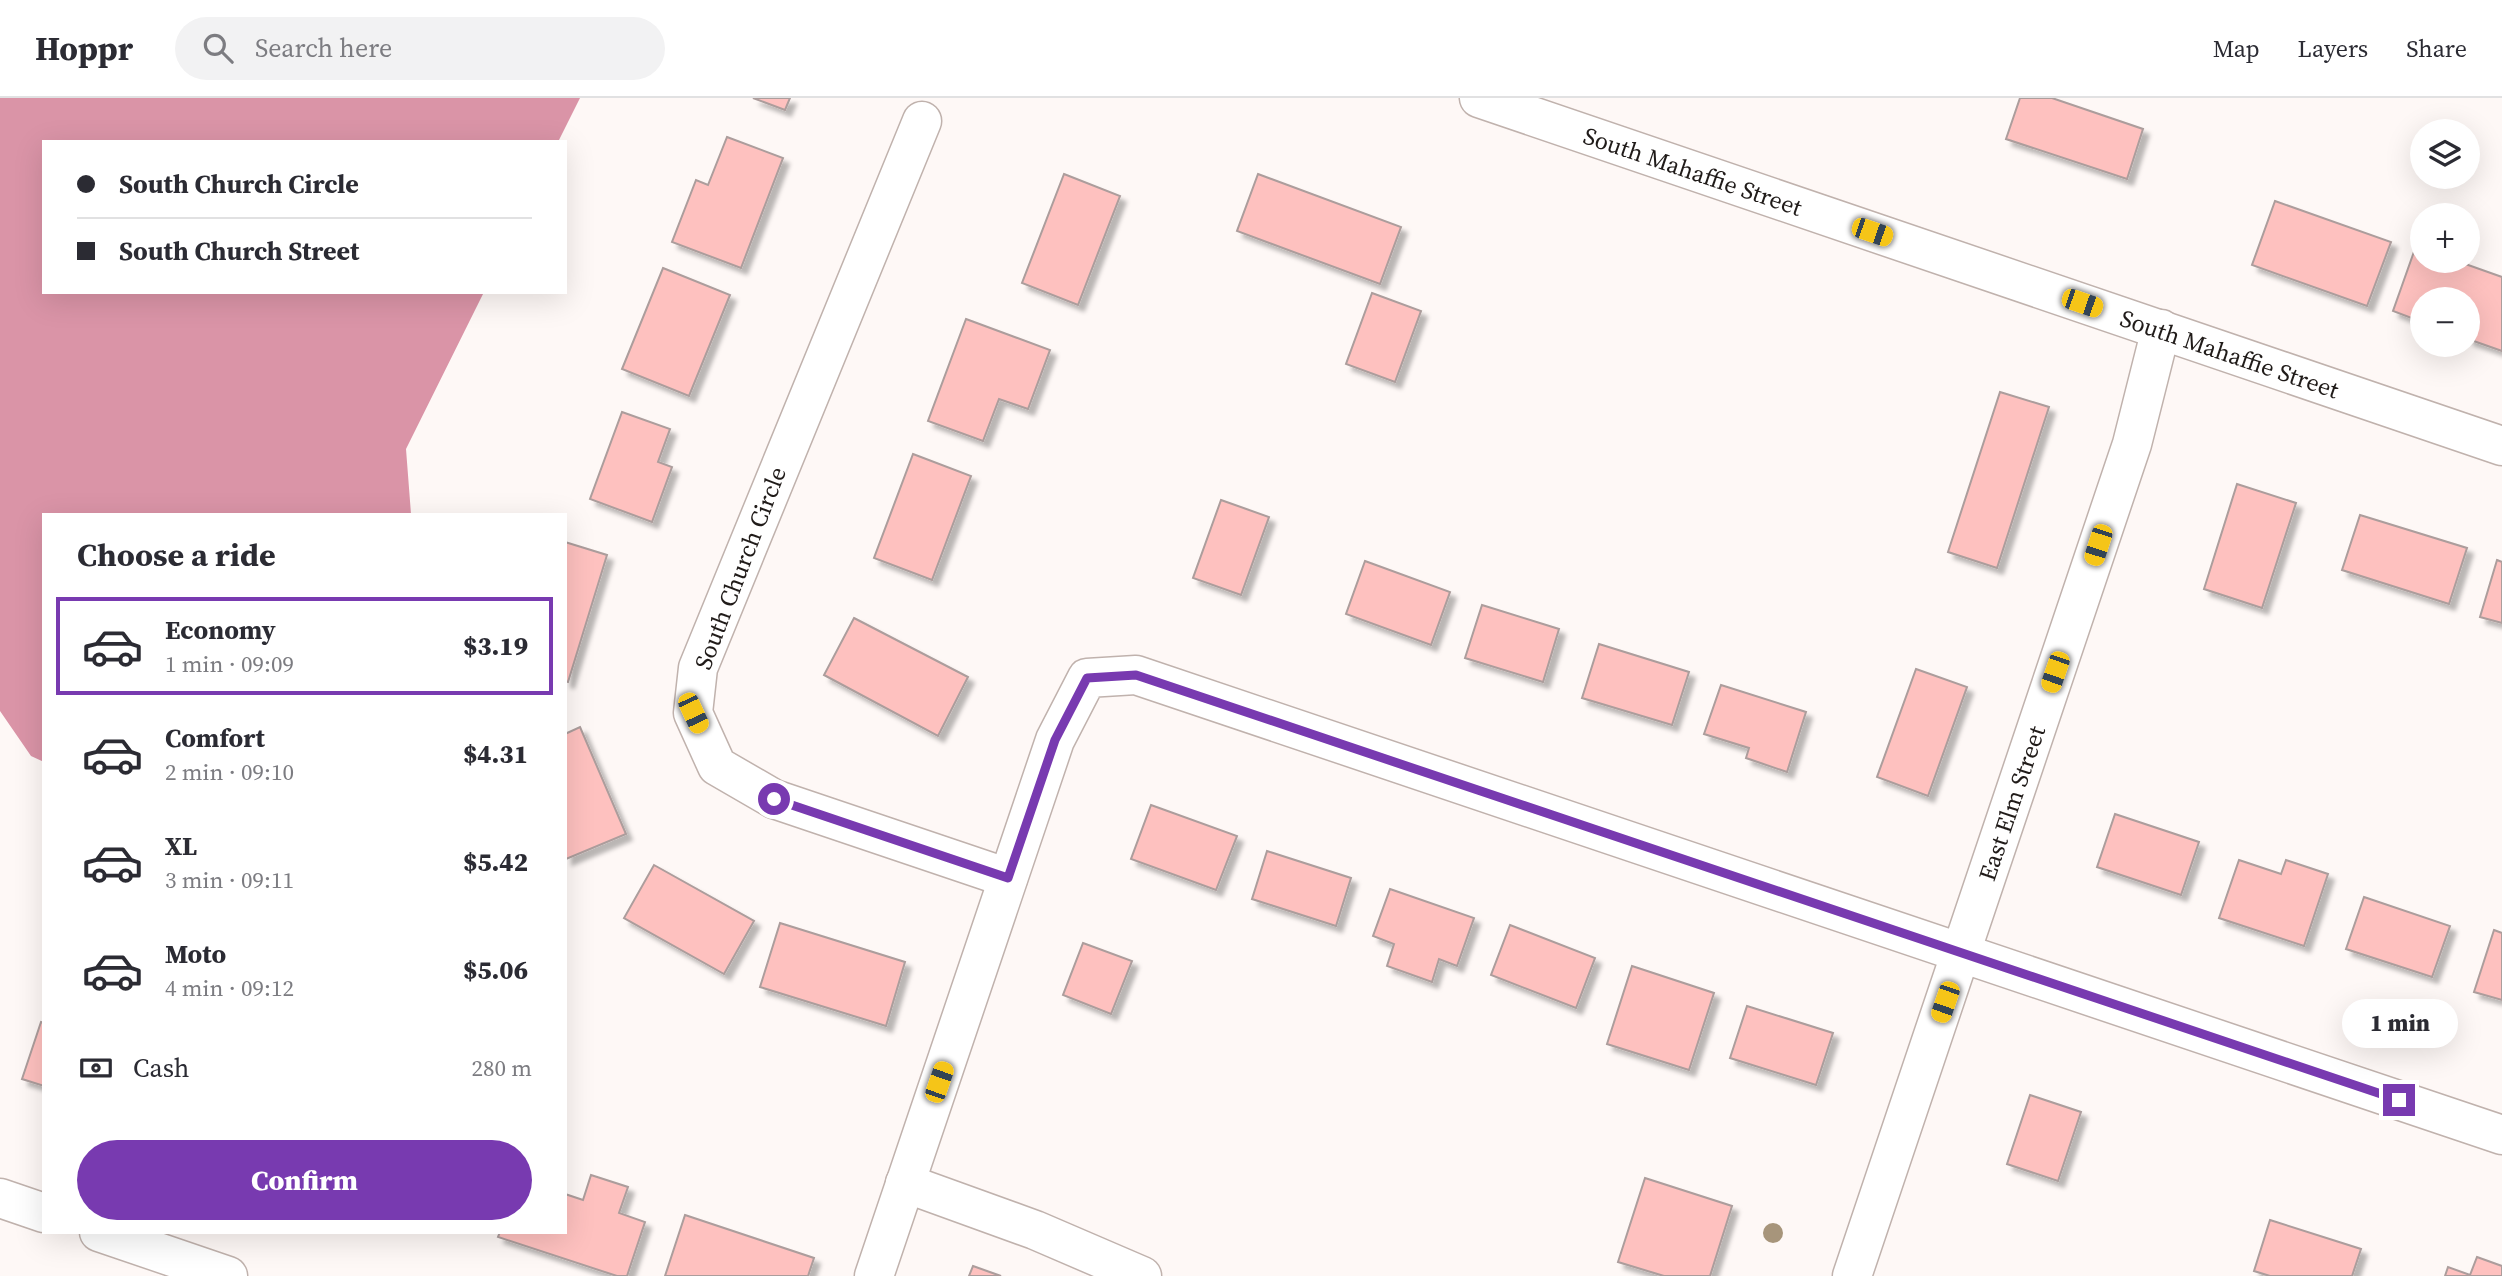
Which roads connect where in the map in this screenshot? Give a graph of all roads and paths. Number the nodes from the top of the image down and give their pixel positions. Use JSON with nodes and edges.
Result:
{"nodes":[{"id":1,"x":1479,"y":98,"type":"edge"},
{"id":2,"x":922,"y":121,"type":"dead end"},
{"id":3,"x":2161,"y":329,"type":"junction"},
{"id":4,"x":2502,"y":446,"type":"edge"},
{"id":5,"x":1008,"y":878,"type":"junction"},
{"id":6,"x":1962,"y":952,"type":"junction"},
{"id":7,"x":2502,"y":1135,"type":"edge"},
{"id":8,"x":905,"y":1183,"type":"junction"},
{"id":9,"x":0,"y":1199,"type":"edge"},
{"id":10,"x":42,"y":1212,"type":"edge"},
{"id":11,"x":105,"y":1234,"type":"edge"},
{"id":12,"x":228,"y":1276,"type":"edge"},
{"id":13,"x":874,"y":1276,"type":"edge"},
{"id":14,"x":1142,"y":1276,"type":"edge"},
{"id":15,"x":1852,"y":1276,"type":"edge"}],
"edges":[{"from":1,"to":3,"type":"street","name":"South Mahaffie Street"},
{"from":2,"to":5,"type":"street","name":"South Church Circle"},
{"from":3,"to":4,"type":"street","name":"South Mahaffie Street"},
{"from":3,"to":6,"type":"street","name":"East Elm Street"},
{"from":5,"to":6,"type":"street"},
{"from":5,"to":8,"type":"street"},
{"from":6,"to":7,"type":"street"},
{"from":6,"to":15,"type":"street","name":"East Elm Street"},
{"from":8,"to":13,"type":"street"},
{"from":8,"to":14,"type":"street"},
{"from":9,"to":10,"type":"street"},
{"from":11,"to":12,"type":"street"}]}
